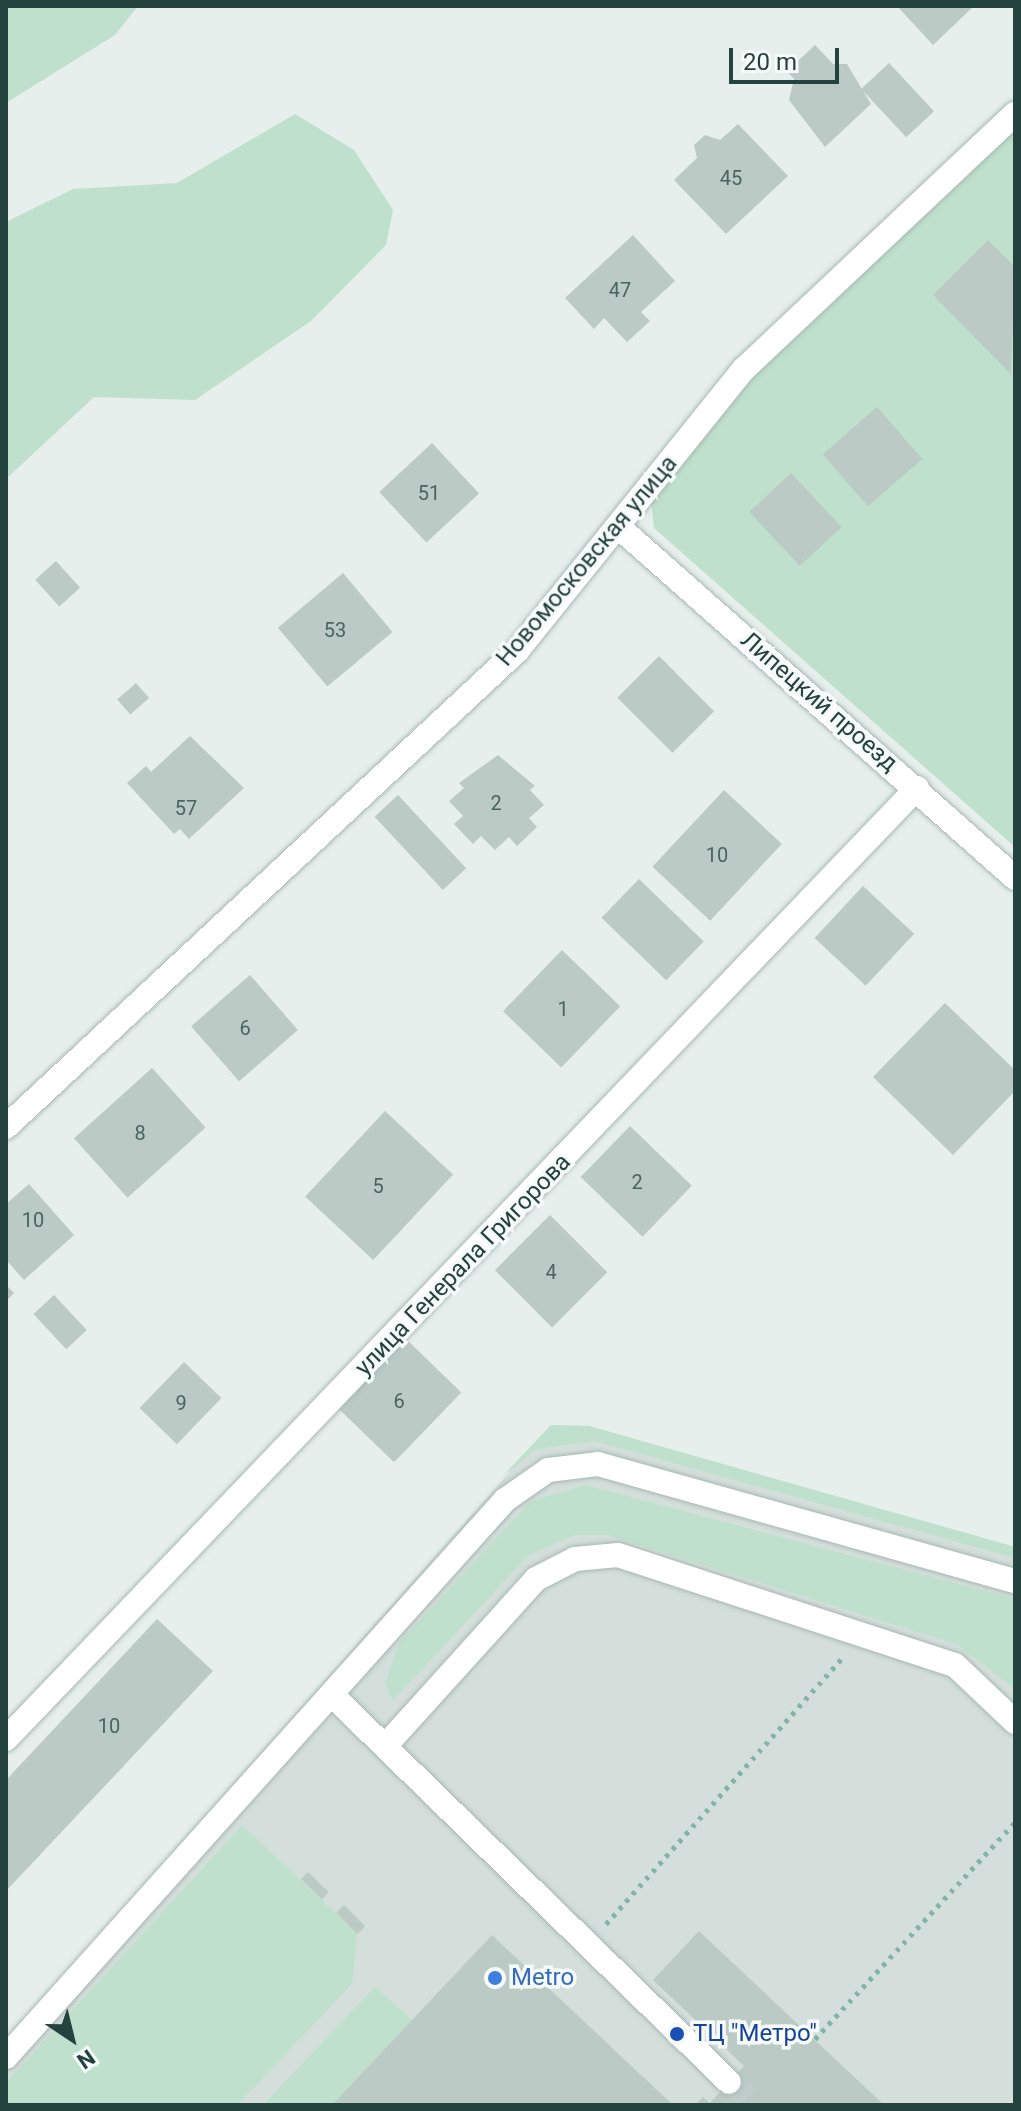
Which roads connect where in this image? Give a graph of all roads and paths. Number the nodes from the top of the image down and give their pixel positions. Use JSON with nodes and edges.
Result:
{"nodes":[{"id":1,"x":1015,"y":114,"type":"edge"},
{"id":2,"x":621,"y":529,"type":"junction"},
{"id":3,"x":917,"y":788,"type":"junction"},
{"id":4,"x":1015,"y":878,"type":"edge"},
{"id":5,"x":6,"y":1127,"type":"edge"},
{"id":6,"x":1015,"y":1581,"type":"edge"},
{"id":7,"x":863,"y":1635,"type":"junction"},
{"id":8,"x":332,"y":1695,"type":"junction"},
{"id":9,"x":1015,"y":1722,"type":"edge"},
{"id":10,"x":6,"y":1739,"type":"edge"},
{"id":11,"x":387,"y":1744,"type":"junction"},
{"id":12,"x":1015,"y":1822,"type":"edge"},
{"id":13,"x":591,"y":1942,"type":"junction"},
{"id":14,"x":815,"y":2039,"type":"dead end"},
{"id":15,"x":6,"y":2057,"type":"edge"},
{"id":16,"x":729,"y":2082,"type":"tunnel mouth"}],
"edges":[{"from":1,"to":2,"type":"street","name":"Новомосковская улица"},
{"from":2,"to":3,"type":"street","name":"Липецкий проезд"},
{"from":2,"to":5,"type":"street","name":"Новомосковская улица"},
{"from":3,"to":4,"type":"street","name":"Липецкий проезд"},
{"from":3,"to":10,"type":"street","name":"улица Генерала Григорова"},
{"from":6,"to":8,"type":"street"},
{"from":7,"to":9,"type":"street"},
{"from":7,"to":11,"type":"street"},
{"from":7,"to":13,"type":"path"},
{"from":8,"to":11,"type":"street"},
{"from":8,"to":15,"type":"street"},
{"from":11,"to":13,"type":"street"},
{"from":12,"to":14,"type":"path"},
{"from":13,"to":16,"type":"street"}]}
